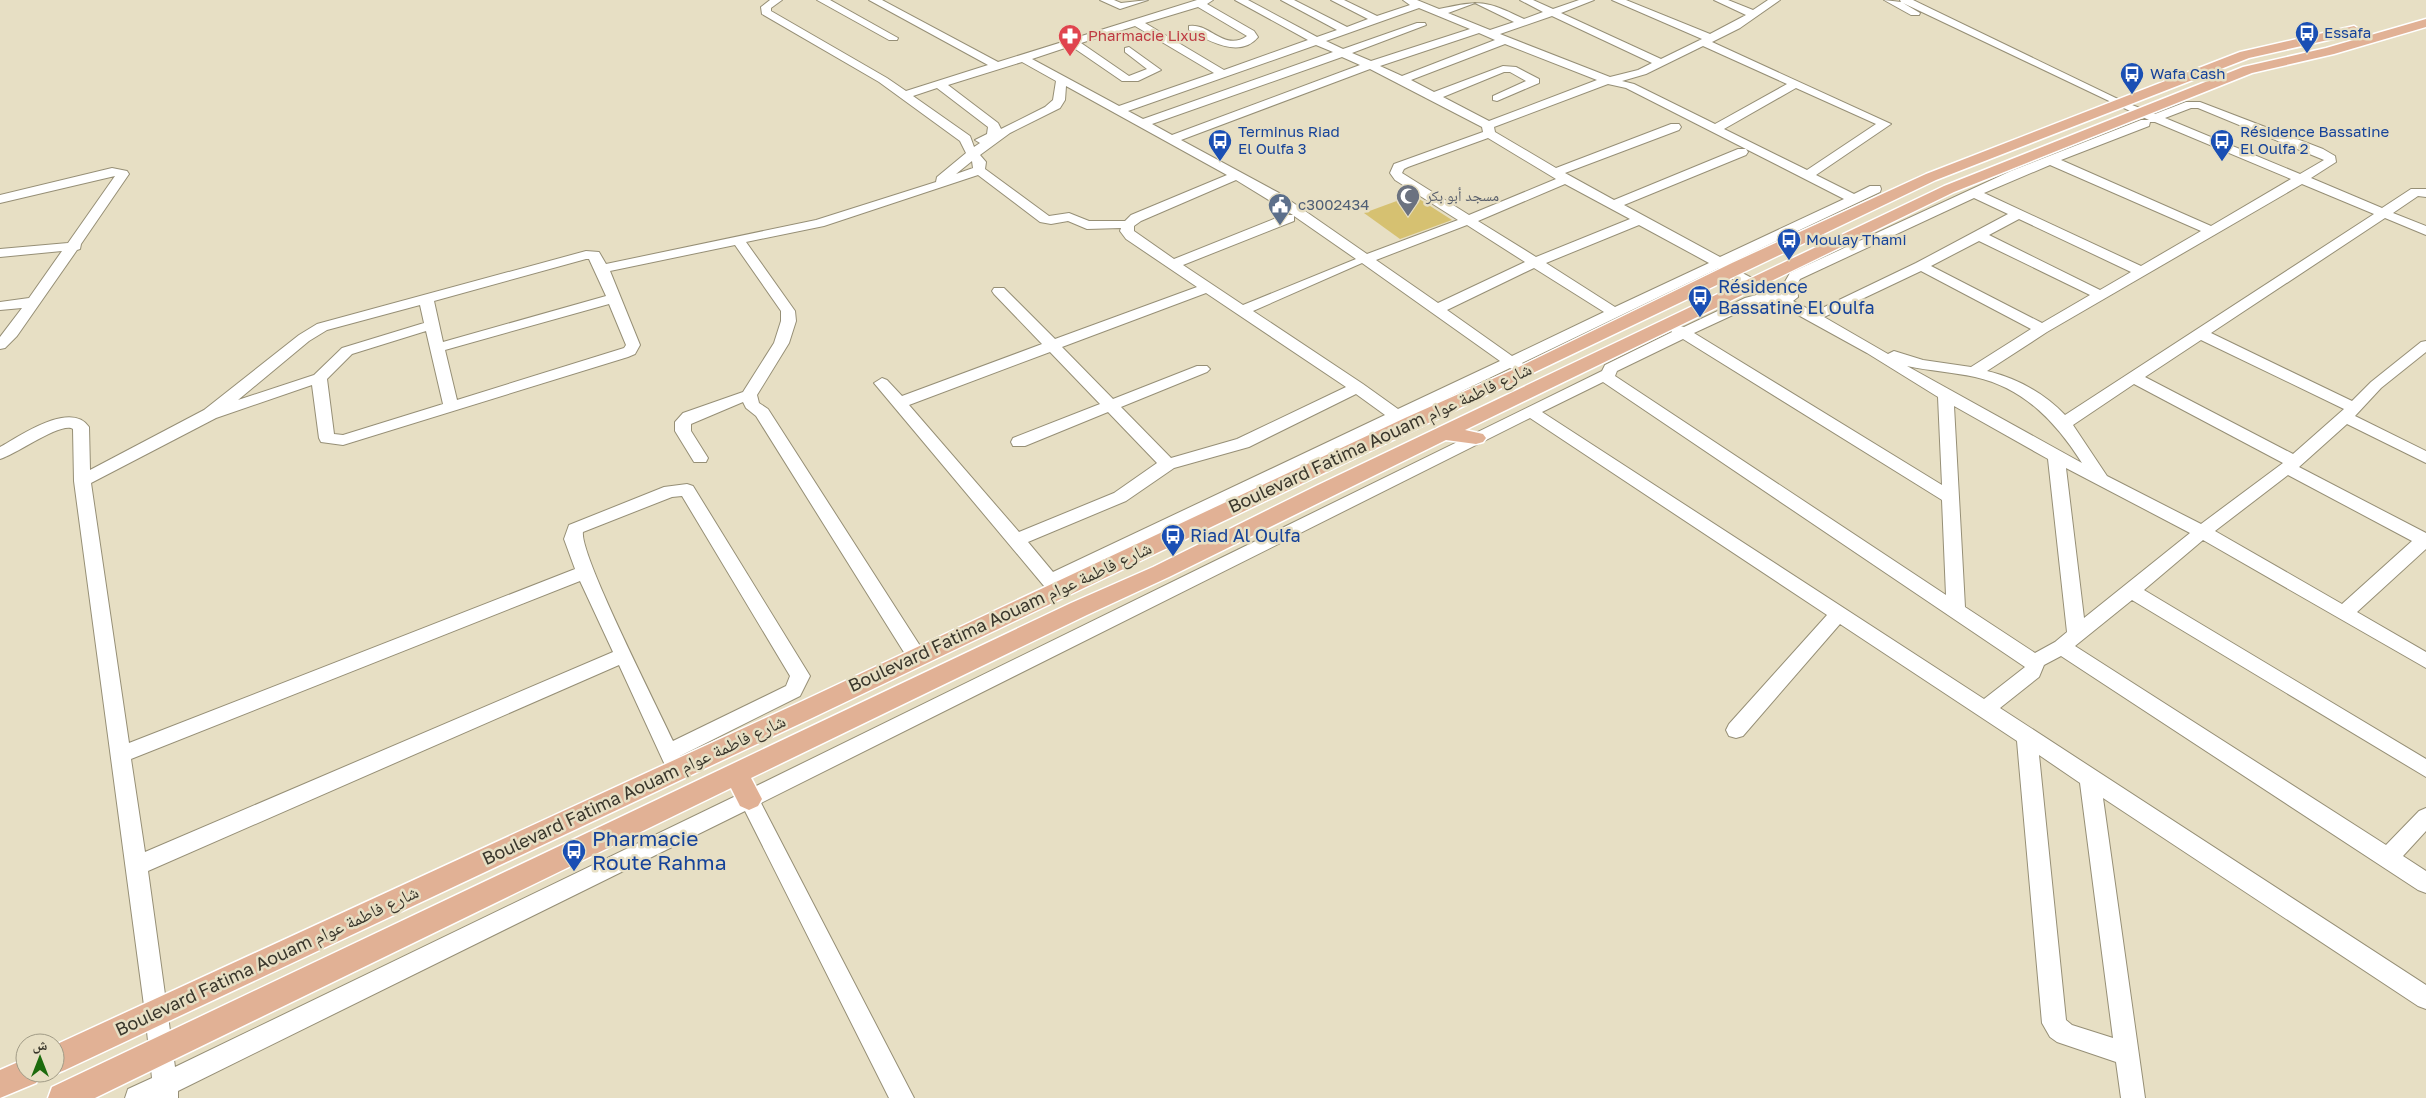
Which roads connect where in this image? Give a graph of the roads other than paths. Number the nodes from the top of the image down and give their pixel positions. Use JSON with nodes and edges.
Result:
{"nodes":[{"id":1,"x":777,"y":0,"type":"edge"},
{"id":2,"x":822,"y":0,"type":"edge"},
{"id":3,"x":874,"y":0,"type":"edge"},
{"id":4,"x":1105,"y":0,"type":"edge"},
{"id":5,"x":1143,"y":0,"type":"edge"},
{"id":6,"x":1240,"y":0,"type":"edge"},
{"id":7,"x":1286,"y":0,"type":"edge"},
{"id":8,"x":1336,"y":0,"type":"edge"},
{"id":9,"x":1408,"y":0,"type":"edge"},
{"id":10,"x":1475,"y":0,"type":"edge"},
{"id":11,"x":1525,"y":0,"type":"edge"},
{"id":12,"x":1617,"y":0,"type":"edge"},
{"id":13,"x":1719,"y":0,"type":"edge"},
{"id":14,"x":1775,"y":0,"type":"edge"},
{"id":15,"x":1889,"y":0,"type":"edge"},
{"id":16,"x":1905,"y":0,"type":"edge"},
{"id":17,"x":1203,"y":1,"type":"edge"},
{"id":18,"x":1580,"y":1,"type":"edge"},
{"id":19,"x":1419,"y":5,"type":"junction"},
{"id":20,"x":2426,"y":11,"type":"edge"},
{"id":21,"x":1552,"y":12,"type":"junction"},
{"id":22,"x":1438,"y":13,"type":"junction"},
{"id":23,"x":1754,"y":14,"type":"junction"},
{"id":24,"x":1377,"y":20,"type":"junction"},
{"id":25,"x":1523,"y":22,"type":"junction"},
{"id":26,"x":1137,"y":23,"type":"junction"},
{"id":27,"x":1944,"y":23,"type":"junction"},
{"id":28,"x":2426,"y":24,"type":"edge"},
{"id":29,"x":1420,"y":25,"type":"dead end"},
{"id":30,"x":1193,"y":28,"type":"dead end"},
{"id":31,"x":1478,"y":30,"type":"junction"},
{"id":32,"x":1347,"y":31,"type":"junction"},
{"id":33,"x":1490,"y":34,"type":"junction"},
{"id":34,"x":893,"y":38,"type":"dead end"},
{"id":35,"x":1505,"y":40,"type":"junction"},
{"id":36,"x":1707,"y":40,"type":"junction"},
{"id":37,"x":1317,"y":41,"type":"junction"},
{"id":38,"x":1074,"y":43,"type":"junction"},
{"id":39,"x":1129,"y":50,"type":"dead end"},
{"id":40,"x":1340,"y":52,"type":"junction"},
{"id":41,"x":1023,"y":58,"type":"junction"},
{"id":42,"x":1661,"y":62,"type":"junction"},
{"id":43,"x":2019,"y":65,"type":"dead end"},
{"id":44,"x":997,"y":66,"type":"junction"},
{"id":45,"x":1368,"y":66,"type":"junction"},
{"id":46,"x":1223,"y":74,"type":"junction"},
{"id":47,"x":1062,"y":80,"type":"junction"},
{"id":48,"x":1402,"y":80,"type":"junction"},
{"id":49,"x":1610,"y":81,"type":"junction"},
{"id":50,"x":939,"y":84,"type":"junction"},
{"id":51,"x":1795,"y":84,"type":"junction"},
{"id":52,"x":904,"y":95,"type":"junction"},
{"id":53,"x":1434,"y":96,"type":"junction"},
{"id":54,"x":1496,"y":98,"type":"dead end"},
{"id":55,"x":1116,"y":111,"type":"junction"},
{"id":56,"x":2127,"y":118,"type":"junction"},
{"id":57,"x":1140,"y":124,"type":"junction"},
{"id":58,"x":1675,"y":127,"type":"dead end"},
{"id":59,"x":1715,"y":129,"type":"junction"},
{"id":60,"x":1489,"y":130,"type":"junction"},
{"id":61,"x":966,"y":139,"type":"junction"},
{"id":62,"x":1169,"y":140,"type":"junction"},
{"id":63,"x":1742,"y":152,"type":"junction"},
{"id":64,"x":974,"y":153,"type":"junction"},
{"id":65,"x":2050,"y":160,"type":"junction"},
{"id":66,"x":979,"y":170,"type":"junction"},
{"id":67,"x":1231,"y":174,"type":"junction"},
{"id":68,"x":1561,"y":176,"type":"junction"},
{"id":69,"x":1808,"y":176,"type":"junction"},
{"id":70,"x":2294,"y":181,"type":"junction"},
{"id":71,"x":933,"y":187,"type":"junction"},
{"id":72,"x":1949,"y":189,"type":"junction"},
{"id":73,"x":2426,"y":193,"type":"edge"},
{"id":74,"x":1973,"y":194,"type":"junction"},
{"id":75,"x":0,"y":199,"type":"edge"},
{"id":76,"x":1860,"y":199,"type":"junction"},
{"id":77,"x":1613,"y":205,"type":"junction"},
{"id":78,"x":2019,"y":214,"type":"junction"},
{"id":79,"x":2380,"y":217,"type":"junction"},
{"id":80,"x":1289,"y":218,"type":"junction"},
{"id":81,"x":1639,"y":220,"type":"junction"},
{"id":82,"x":1466,"y":221,"type":"junction"},
{"id":83,"x":1128,"y":225,"type":"junction"},
{"id":84,"x":2212,"y":231,"type":"junction"},
{"id":85,"x":2426,"y":232,"type":"edge"},
{"id":86,"x":1978,"y":235,"type":"junction"},
{"id":87,"x":738,"y":240,"type":"junction"},
{"id":88,"x":2426,"y":240,"type":"edge"},
{"id":89,"x":75,"y":246,"type":"junction"},
{"id":90,"x":0,"y":253,"type":"edge"},
{"id":91,"x":1360,"y":262,"type":"junction"},
{"id":92,"x":1534,"y":263,"type":"junction"},
{"id":93,"x":1172,"y":265,"type":"junction"},
{"id":94,"x":1921,"y":266,"type":"junction"},
{"id":95,"x":1730,"y":267,"type":"junction"},
{"id":96,"x":602,"y":269,"type":"junction"},
{"id":97,"x":2141,"y":271,"type":"junction"},
{"id":98,"x":1758,"y":283,"type":"junction"},
{"id":99,"x":1206,"y":288,"type":"junction"},
{"id":100,"x":999,"y":291,"type":"dead end"},
{"id":101,"x":2100,"y":295,"type":"junction"},
{"id":102,"x":615,"y":298,"type":"junction"},
{"id":103,"x":426,"y":299,"type":"junction"},
{"id":104,"x":1787,"y":299,"type":"junction"},
{"id":105,"x":34,"y":302,"type":"junction"},
{"id":106,"x":0,"y":306,"type":"edge"},
{"id":107,"x":1437,"y":308,"type":"junction"},
{"id":108,"x":1240,"y":311,"type":"junction"},
{"id":109,"x":1614,"y":312,"type":"junction"},
{"id":110,"x":1820,"y":314,"type":"junction"},
{"id":111,"x":432,"y":325,"type":"junction"},
{"id":112,"x":1677,"y":329,"type":"junction"},
{"id":113,"x":2042,"y":329,"type":"junction"},
{"id":114,"x":6,"y":334,"type":"edge"},
{"id":115,"x":2200,"y":334,"type":"junction"},
{"id":116,"x":0,"y":345,"type":"edge"},
{"id":117,"x":2426,"y":345,"type":"edge"},
{"id":118,"x":1052,"y":346,"type":"junction"},
{"id":119,"x":437,"y":348,"type":"junction"},
{"id":120,"x":1202,"y":369,"type":"dead end"},
{"id":121,"x":1513,"y":369,"type":"junction"},
{"id":122,"x":1974,"y":372,"type":"junction"},
{"id":123,"x":1607,"y":374,"type":"junction"},
{"id":124,"x":2133,"y":377,"type":"junction"},
{"id":125,"x":320,"y":378,"type":"junction"},
{"id":126,"x":882,"y":383,"type":"dead end"},
{"id":127,"x":1358,"y":387,"type":"junction"},
{"id":128,"x":1946,"y":394,"type":"junction"},
{"id":129,"x":749,"y":395,"type":"junction"},
{"id":130,"x":899,"y":403,"type":"junction"},
{"id":131,"x":1111,"y":405,"type":"junction"},
{"id":132,"x":451,"y":406,"type":"junction"},
{"id":133,"x":1531,"y":412,"type":"junction"},
{"id":134,"x":2349,"y":413,"type":"junction"},
{"id":135,"x":210,"y":414,"type":"junction"},
{"id":136,"x":1397,"y":416,"type":"junction"},
{"id":137,"x":2064,"y":423,"type":"junction"},
{"id":138,"x":1444,"y":433,"type":"junction"},
{"id":139,"x":1476,"y":438,"type":"junction"},
{"id":140,"x":1019,"y":442,"type":"dead end"},
{"id":141,"x":0,"y":454,"type":"edge"},
{"id":142,"x":2056,"y":456,"type":"junction"},
{"id":143,"x":700,"y":458,"type":"dead end"},
{"id":144,"x":2426,"y":458,"type":"edge"},
{"id":145,"x":1168,"y":464,"type":"junction"},
{"id":146,"x":2291,"y":465,"type":"junction"},
{"id":147,"x":2101,"y":480,"type":"junction"},
{"id":148,"x":82,"y":481,"type":"junction"},
{"id":149,"x":1951,"y":498,"type":"junction"},
{"id":150,"x":2202,"y":532,"type":"junction"},
{"id":151,"x":1016,"y":540,"type":"junction"},
{"id":152,"x":2425,"y":540,"type":"edge"},
{"id":153,"x":585,"y":572,"type":"junction"},
{"id":154,"x":1054,"y":585,"type":"junction"},
{"id":155,"x":2132,"y":591,"type":"junction"},
{"id":156,"x":1956,"y":612,"type":"junction"},
{"id":157,"x":1839,"y":613,"type":"junction"},
{"id":158,"x":2343,"y":614,"type":"junction"},
{"id":159,"x":2069,"y":641,"type":"junction"},
{"id":160,"x":623,"y":655,"type":"junction"},
{"id":161,"x":917,"y":657,"type":"junction"},
{"id":162,"x":2426,"y":661,"type":"edge"},
{"id":163,"x":2034,"y":662,"type":"junction"},
{"id":164,"x":1985,"y":709,"type":"junction"},
{"id":165,"x":1736,"y":730,"type":"dead end"},
{"id":166,"x":2027,"y":736,"type":"junction"},
{"id":167,"x":120,"y":755,"type":"junction"},
{"id":168,"x":673,"y":761,"type":"junction"},
{"id":169,"x":2426,"y":769,"type":"edge"},
{"id":170,"x":736,"y":774,"type":"junction"},
{"id":171,"x":2090,"y":778,"type":"junction"},
{"id":172,"x":749,"y":799,"type":"junction"},
{"id":173,"x":2426,"y":817,"type":"edge"},
{"id":174,"x":2388,"y":858,"type":"junction"},
{"id":175,"x":136,"y":866,"type":"junction"},
{"id":176,"x":2426,"y":884,"type":"edge"},
{"id":177,"x":2426,"y":998,"type":"edge"},
{"id":178,"x":157,"y":1013,"type":"junction"},
{"id":179,"x":162,"y":1050,"type":"junction"},
{"id":180,"x":2127,"y":1054,"type":"junction"},
{"id":181,"x":65,"y":1055,"type":"edge"},
{"id":182,"x":15,"y":1078,"type":"edge"},
{"id":183,"x":0,"y":1085,"type":"edge"},
{"id":184,"x":165,"y":1091,"type":"edge"},
{"id":185,"x":62,"y":1098,"type":"edge"},
{"id":186,"x":137,"y":1098,"type":"edge"},
{"id":187,"x":902,"y":1098,"type":"edge"},
{"id":188,"x":2133,"y":1098,"type":"edge"}],
"edges":[{"from":1,"to":52,"type":"street"},
{"from":2,"to":34,"type":"street"},
{"from":3,"to":44,"type":"street"},
{"from":4,"to":5,"type":"street"},
{"from":6,"to":37,"type":"street"},
{"from":7,"to":32,"type":"street"},
{"from":8,"to":24,"type":"street"},
{"from":9,"to":19,"type":"street"},
{"from":10,"to":22,"type":"street"},
{"from":10,"to":25,"type":"street"},
{"from":11,"to":21,"type":"street"},
{"from":12,"to":36,"type":"street"},
{"from":13,"to":23,"type":"street"},
{"from":14,"to":23,"type":"street"},
{"from":15,"to":27,"type":"street"},
{"from":16,"to":27,"type":"street"},
{"from":17,"to":26,"type":"street"},
{"from":17,"to":30,"type":"street"},
{"from":18,"to":21,"type":"street"},
{"from":19,"to":22,"type":"street"},
{"from":19,"to":24,"type":"street"},
{"from":20,"to":56,"type":"main road","name":"Boulevard Fatima Aouam شارع فاطمة عوام"},
{"from":21,"to":25,"type":"street"},
{"from":21,"to":42,"type":"street"},
{"from":22,"to":31,"type":"street"},
{"from":23,"to":36,"type":"street"},
{"from":24,"to":32,"type":"street"},
{"from":25,"to":33,"type":"street"},
{"from":26,"to":38,"type":"street"},
{"from":26,"to":46,"type":"street"},
{"from":27,"to":43,"type":"street"},
{"from":27,"to":56,"type":"street"},
{"from":28,"to":56,"type":"main road","name":"Boulevard Fatima Aouam شارع فاطمة عوام"},
{"from":29,"to":40,"type":"street"},
{"from":31,"to":33,"type":"street"},
{"from":31,"to":45,"type":"street"},
{"from":32,"to":37,"type":"street"},
{"from":33,"to":35,"type":"street"},
{"from":35,"to":48,"type":"street"},
{"from":35,"to":49,"type":"street"},
{"from":36,"to":42,"type":"street"},
{"from":36,"to":51,"type":"street"},
{"from":37,"to":40,"type":"street"},
{"from":37,"to":46,"type":"street"},
{"from":38,"to":39,"type":"street"},
{"from":38,"to":41,"type":"street"},
{"from":40,"to":45,"type":"street"},
{"from":40,"to":57,"type":"street"},
{"from":41,"to":44,"type":"street"},
{"from":41,"to":47,"type":"street"},
{"from":42,"to":49,"type":"street"},
{"from":44,"to":50,"type":"street"},
{"from":45,"to":48,"type":"street"},
{"from":45,"to":62,"type":"street"},
{"from":46,"to":55,"type":"street"},
{"from":47,"to":55,"type":"street"},
{"from":47,"to":64,"type":"street"},
{"from":48,"to":53,"type":"street"},
{"from":49,"to":59,"type":"street"},
{"from":49,"to":60,"type":"street"},
{"from":49,"to":63,"type":"street"},
{"from":50,"to":52,"type":"street"},
{"from":50,"to":61,"type":"street"},
{"from":51,"to":59,"type":"street"},
{"from":51,"to":69,"type":"street"},
{"from":52,"to":61,"type":"street"},
{"from":53,"to":54,"type":"street"},
{"from":53,"to":60,"type":"street"},
{"from":55,"to":57,"type":"street"},
{"from":56,"to":65,"type":"street"},
{"from":56,"to":70,"type":"street"},
{"from":56,"to":70,"type":"street"},
{"from":56,"to":72,"type":"main road","name":"Boulevard Fatima Aouam شارع فاطمة عوام"},
{"from":56,"to":76,"type":"main road","name":"Boulevard Fatima Aouam شارع فاطمة عوام"},
{"from":57,"to":62,"type":"street"},
{"from":58,"to":68,"type":"street"},
{"from":59,"to":69,"type":"street"},
{"from":60,"to":68,"type":"street"},
{"from":60,"to":82,"type":"street"},
{"from":61,"to":64,"type":"street"},
{"from":62,"to":67,"type":"street"},
{"from":63,"to":76,"type":"street"},
{"from":63,"to":77,"type":"street"},
{"from":64,"to":66,"type":"street"},
{"from":64,"to":71,"type":"street"},
{"from":65,"to":74,"type":"street"},
{"from":65,"to":84,"type":"street"},
{"from":66,"to":71,"type":"street"},
{"from":66,"to":83,"type":"street"},
{"from":67,"to":80,"type":"street"},
{"from":67,"to":83,"type":"street"},
{"from":67,"to":91,"type":"street"},
{"from":68,"to":77,"type":"street"},
{"from":68,"to":82,"type":"street"},
{"from":69,"to":76,"type":"street"},
{"from":70,"to":79,"type":"street"},
{"from":70,"to":84,"type":"street"},
{"from":71,"to":87,"type":"street"},
{"from":72,"to":74,"type":"main road"},
{"from":72,"to":98,"type":"main road","name":"Boulevard Fatima Aouam شارع فاطمة عوام"},
{"from":73,"to":79,"type":"street"},
{"from":74,"to":78,"type":"street"},
{"from":74,"to":104,"type":"street"},
{"from":75,"to":89,"type":"street"},
{"from":76,"to":95,"type":"main road","name":"Boulevard Fatima Aouam شارع فاطمة عوام"},
{"from":77,"to":81,"type":"street"},
{"from":78,"to":86,"type":"street"},
{"from":78,"to":97,"type":"street"},
{"from":79,"to":85,"type":"street"},
{"from":79,"to":88,"type":"street"},
{"from":79,"to":115,"type":"street"},
{"from":80,"to":91,"type":"street"},
{"from":80,"to":93,"type":"street"},
{"from":81,"to":92,"type":"street"},
{"from":81,"to":95,"type":"street"},
{"from":82,"to":91,"type":"street"},
{"from":82,"to":92,"type":"street"},
{"from":83,"to":93,"type":"street"},
{"from":84,"to":97,"type":"street"},
{"from":86,"to":94,"type":"street"},
{"from":86,"to":101,"type":"street"},
{"from":87,"to":96,"type":"street"},
{"from":87,"to":129,"type":"street"},
{"from":89,"to":90,"type":"street"},
{"from":89,"to":105,"type":"street"},
{"from":91,"to":107,"type":"street"},
{"from":91,"to":108,"type":"street"},
{"from":91,"to":121,"type":"street"},
{"from":92,"to":107,"type":"street"},
{"from":92,"to":109,"type":"street"},
{"from":93,"to":99,"type":"street"},
{"from":94,"to":110,"type":"street"},
{"from":94,"to":113,"type":"street"},
{"from":95,"to":98,"type":"street"},
{"from":95,"to":109,"type":"street"},
{"from":95,"to":121,"type":"main road","name":"Boulevard Fatima Aouam شارع فاطمة عوام"},
{"from":96,"to":102,"type":"street"},
{"from":96,"to":103,"type":"street"},
{"from":97,"to":101,"type":"street"},
{"from":98,"to":104,"type":"street"},
{"from":98,"to":112,"type":"main road","name":"Boulevard Fatima Aouam شارع فاطمة عوام"},
{"from":99,"to":108,"type":"street"},
{"from":99,"to":118,"type":"street"},
{"from":100,"to":118,"type":"street"},
{"from":101,"to":113,"type":"street"},
{"from":102,"to":119,"type":"street"},
{"from":102,"to":132,"type":"street"},
{"from":103,"to":111,"type":"street"},
{"from":103,"to":135,"type":"street"},
{"from":104,"to":110,"type":"street"},
{"from":104,"to":112,"type":"street"},
{"from":104,"to":128,"type":"street"},
{"from":105,"to":106,"type":"street"},
{"from":105,"to":114,"type":"street"},
{"from":107,"to":121,"type":"street"},
{"from":108,"to":127,"type":"street"},
{"from":109,"to":121,"type":"street"},
{"from":110,"to":122,"type":"street"},
{"from":111,"to":119,"type":"street"},
{"from":111,"to":125,"type":"street"},
{"from":112,"to":123,"type":"street"},
{"from":112,"to":138,"type":"main road","name":"Boulevard Fatima Aouam شارع فاطمة عوام"},
{"from":112,"to":149,"type":"street"},
{"from":113,"to":122,"type":"street"},
{"from":114,"to":116,"type":"street"},
{"from":115,"to":124,"type":"street"},
{"from":115,"to":134,"type":"street"},
{"from":117,"to":134,"type":"street"},
{"from":118,"to":130,"type":"street"},
{"from":118,"to":131,"type":"street"},
{"from":119,"to":132,"type":"street"},
{"from":120,"to":131,"type":"street"},
{"from":121,"to":136,"type":"street"},
{"from":121,"to":154,"type":"main road","name":"Boulevard Fatima Aouam شارع فاطمة عوام"},
{"from":122,"to":137,"type":"street"},
{"from":123,"to":133,"type":"street"},
{"from":123,"to":156,"type":"street"},
{"from":124,"to":137,"type":"street"},
{"from":124,"to":146,"type":"street"},
{"from":125,"to":132,"type":"street"},
{"from":125,"to":135,"type":"street"},
{"from":126,"to":130,"type":"street"},
{"from":127,"to":136,"type":"street"},
{"from":127,"to":145,"type":"street"},
{"from":128,"to":142,"type":"street"},
{"from":128,"to":149,"type":"street"},
{"from":129,"to":143,"type":"street"},
{"from":129,"to":161,"type":"street"},
{"from":130,"to":151,"type":"street"},
{"from":131,"to":140,"type":"street"},
{"from":131,"to":145,"type":"street"},
{"from":133,"to":139,"type":"street"},
{"from":133,"to":157,"type":"street"},
{"from":134,"to":144,"type":"street"},
{"from":134,"to":146,"type":"street"},
{"from":135,"to":148,"type":"street"},
{"from":136,"to":154,"type":"street"},
{"from":137,"to":147,"type":"street"},
{"from":138,"to":139,"type":"main road"},
{"from":138,"to":170,"type":"main road","name":"Boulevard Fatima Aouam شارع فاطمة عوام"},
{"from":139,"to":172,"type":"street"},
{"from":141,"to":148,"type":"street"},
{"from":142,"to":147,"type":"street"},
{"from":142,"to":159,"type":"street"},
{"from":145,"to":151,"type":"street"},
{"from":146,"to":150,"type":"street"},
{"from":146,"to":152,"type":"street"},
{"from":147,"to":150,"type":"street"},
{"from":148,"to":167,"type":"street"},
{"from":149,"to":156,"type":"street"},
{"from":150,"to":155,"type":"street"},
{"from":150,"to":158,"type":"street"},
{"from":151,"to":154,"type":"street"},
{"from":152,"to":158,"type":"street"},
{"from":153,"to":160,"type":"street"},
{"from":153,"to":167,"type":"street"},
{"from":153,"to":168,"type":"street"},
{"from":154,"to":161,"type":"main road","name":"Boulevard Fatima Aouam شارع فاطمة عوام"},
{"from":155,"to":159,"type":"street"},
{"from":155,"to":169,"type":"street"},
{"from":156,"to":163,"type":"street"},
{"from":157,"to":164,"type":"street"},
{"from":157,"to":165,"type":"street"},
{"from":158,"to":162,"type":"street"},
{"from":159,"to":163,"type":"street"},
{"from":159,"to":174,"type":"street"},
{"from":160,"to":168,"type":"street"},
{"from":160,"to":175,"type":"street"},
{"from":161,"to":168,"type":"main road","name":"Boulevard Fatima Aouam شارع فاطمة عوام"},
{"from":163,"to":164,"type":"street"},
{"from":164,"to":166,"type":"street"},
{"from":166,"to":171,"type":"street"},
{"from":166,"to":180,"type":"street"},
{"from":167,"to":175,"type":"street"},
{"from":168,"to":178,"type":"main road","name":"Boulevard Fatima Aouam شارع فاطمة عوام"},
{"from":170,"to":172,"type":"main road"},
{"from":170,"to":179,"type":"main road","name":"Boulevard Fatima Aouam شارع فاطمة عوام"},
{"from":171,"to":177,"type":"street"},
{"from":171,"to":180,"type":"street"},
{"from":172,"to":184,"type":"street"},
{"from":172,"to":187,"type":"street"},
{"from":173,"to":174,"type":"street"},
{"from":174,"to":176,"type":"street"},
{"from":175,"to":178,"type":"street"},
{"from":178,"to":179,"type":"street"},
{"from":178,"to":181,"type":"main road","name":"Boulevard Fatima Aouam شارع فاطمة عوام"},
{"from":179,"to":184,"type":"street"},
{"from":179,"to":185,"type":"main road","name":"Boulevard Fatima Aouam شارع فاطمة عوام"},
{"from":180,"to":188,"type":"street"},
{"from":182,"to":183,"type":"main road"},
{"from":184,"to":186,"type":"street"}]}
